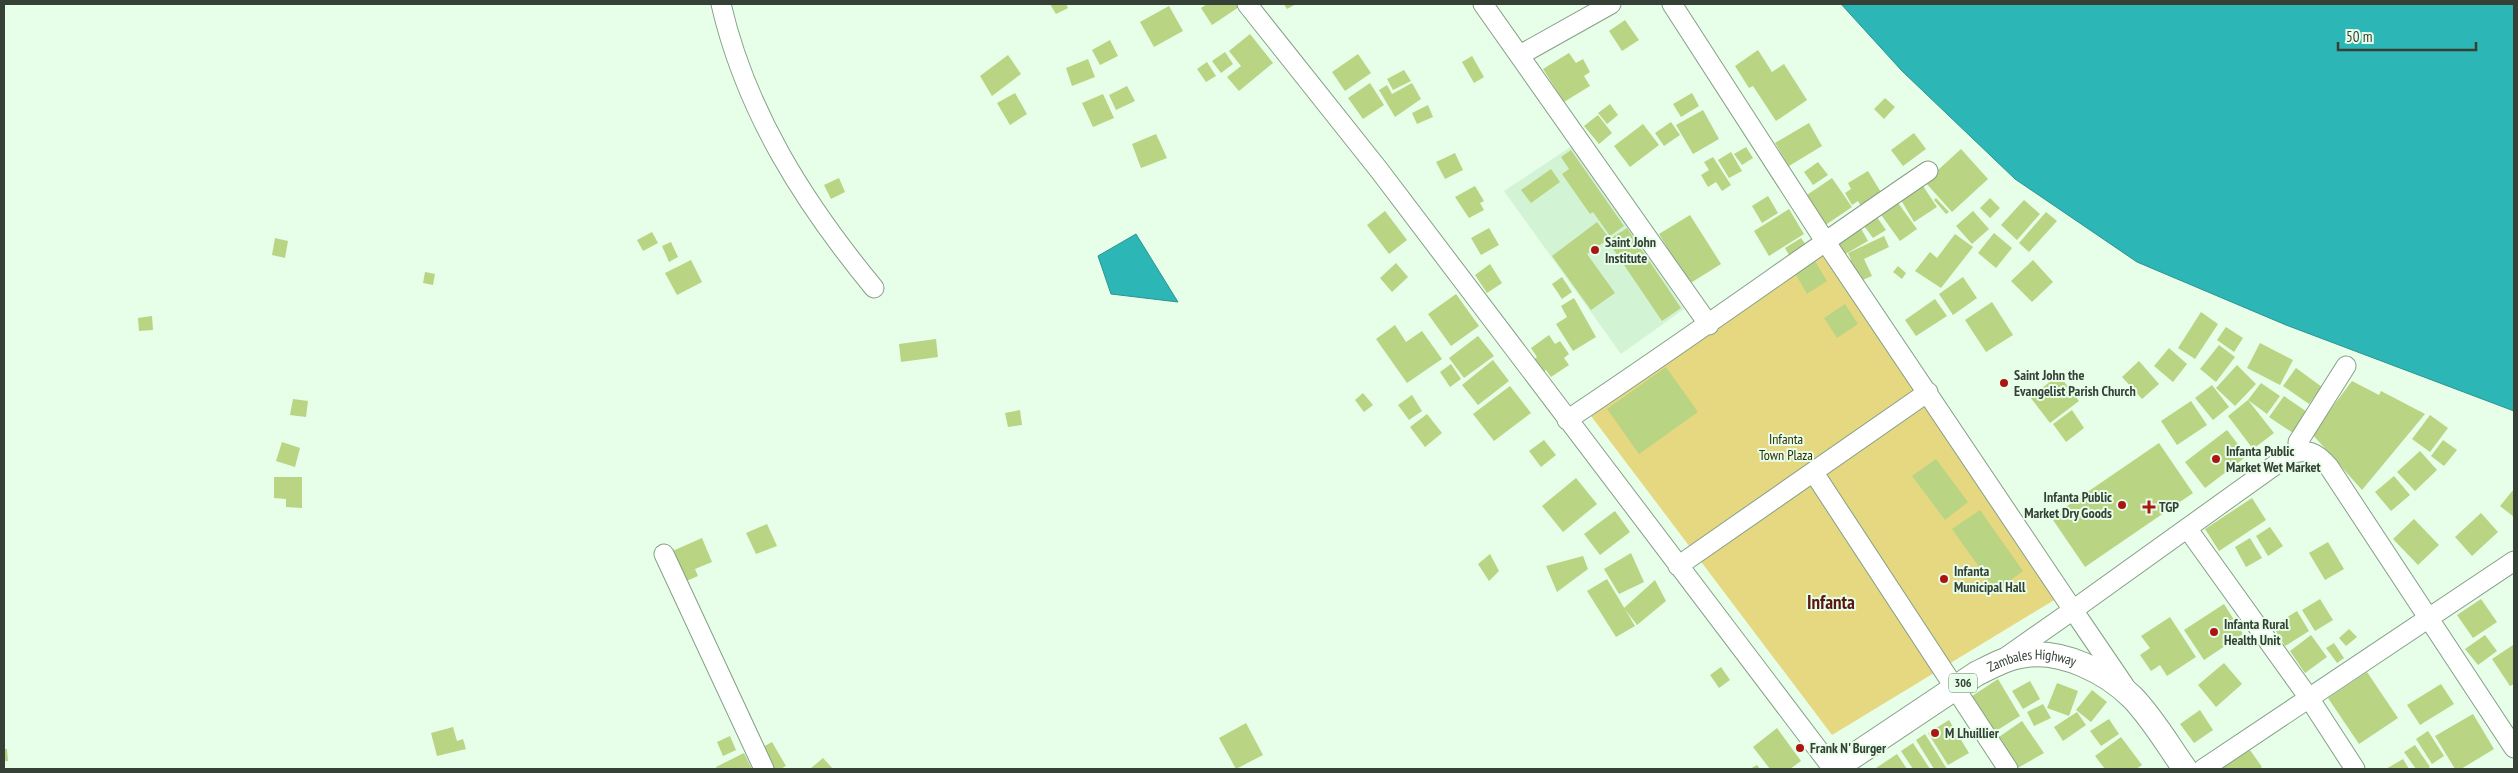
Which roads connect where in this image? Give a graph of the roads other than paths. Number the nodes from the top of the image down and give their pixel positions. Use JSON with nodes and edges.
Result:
{"nodes":[{"id":1,"x":721,"y":4,"type":"edge"},
{"id":2,"x":1247,"y":4,"type":"edge"},
{"id":3,"x":1483,"y":4,"type":"edge"},
{"id":4,"x":1611,"y":4,"type":"edge"},
{"id":5,"x":1672,"y":4,"type":"edge"},
{"id":6,"x":1520,"y":55,"type":"junction"},
{"id":7,"x":1928,"y":171,"type":"dead end"},
{"id":8,"x":1824,"y":241,"type":"junction"},
{"id":9,"x":874,"y":288,"type":"dead end"},
{"id":10,"x":1709,"y":325,"type":"junction"},
{"id":11,"x":2346,"y":366,"type":"dead end"},
{"id":12,"x":1928,"y":392,"type":"junction"},
{"id":13,"x":1567,"y":420,"type":"junction"},
{"id":14,"x":2299,"y":451,"type":"junction"},
{"id":15,"x":1814,"y":473,"type":"junction"},
{"id":16,"x":2187,"y":528,"type":"junction"},
{"id":17,"x":664,"y":554,"type":"dead end"},
{"id":18,"x":2514,"y":561,"type":"edge"},
{"id":19,"x":1678,"y":566,"type":"junction"},
{"id":20,"x":2073,"y":610,"type":"junction"},
{"id":21,"x":2428,"y":618,"type":"junction"},
{"id":22,"x":1999,"y":662,"type":"junction"},
{"id":23,"x":1955,"y":688,"type":"junction"},
{"id":24,"x":2132,"y":697,"type":"junction"},
{"id":25,"x":2309,"y":698,"type":"junction"},
{"id":26,"x":2514,"y":748,"type":"edge"},
{"id":27,"x":764,"y":769,"type":"edge"},
{"id":28,"x":1833,"y":769,"type":"edge"},
{"id":29,"x":2008,"y":769,"type":"edge"},
{"id":30,"x":2185,"y":769,"type":"edge"},
{"id":31,"x":2203,"y":769,"type":"edge"},
{"id":32,"x":2355,"y":769,"type":"edge"}],
"edges":[{"from":1,"to":9,"type":"street"},
{"from":2,"to":13,"type":"street"},
{"from":3,"to":6,"type":"street"},
{"from":4,"to":6,"type":"street"},
{"from":5,"to":8,"type":"street"},
{"from":6,"to":10,"type":"street"},
{"from":7,"to":8,"type":"street"},
{"from":8,"to":10,"type":"street"},
{"from":8,"to":12,"type":"street"},
{"from":10,"to":13,"type":"street"},
{"from":11,"to":14,"type":"street"},
{"from":12,"to":15,"type":"street"},
{"from":12,"to":20,"type":"street"},
{"from":13,"to":19,"type":"street"},
{"from":14,"to":16,"type":"street"},
{"from":14,"to":21,"type":"street"},
{"from":15,"to":19,"type":"street"},
{"from":15,"to":23,"type":"street"},
{"from":16,"to":20,"type":"street"},
{"from":16,"to":25,"type":"street"},
{"from":17,"to":27,"type":"street"},
{"from":18,"to":21,"type":"street"},
{"from":19,"to":28,"type":"street"},
{"from":20,"to":22,"type":"street"},
{"from":20,"to":24,"type":"street"},
{"from":21,"to":25,"type":"street"},
{"from":21,"to":26,"type":"street"},
{"from":22,"to":23,"type":"main road","name":"Zambales Highway","number":"306"},
{"from":22,"to":24,"type":"main road","name":"Zambales Highway","number":"306"},
{"from":23,"to":28,"type":"main road","name":"Zambales Highway","number":"306"},
{"from":23,"to":29,"type":"street"},
{"from":24,"to":30,"type":"main road","name":"Zambales Highway","number":"306"},
{"from":25,"to":31,"type":"street"},
{"from":25,"to":32,"type":"street"}]}
